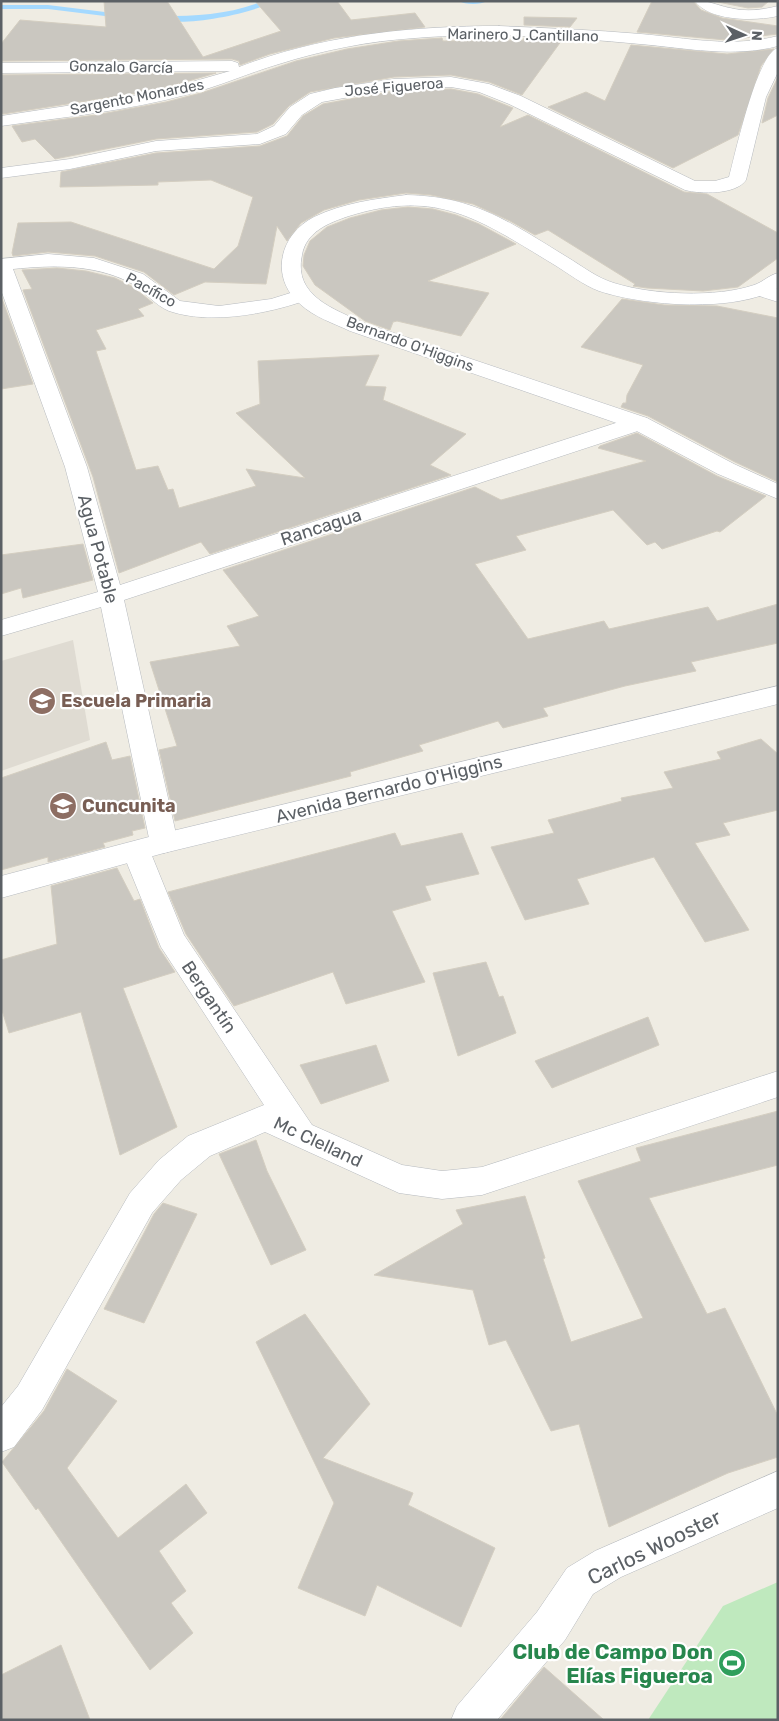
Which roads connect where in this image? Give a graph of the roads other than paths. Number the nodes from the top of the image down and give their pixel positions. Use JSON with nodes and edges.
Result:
{"nodes":[{"id":1,"x":703,"y":1,"type":"edge"},
{"id":2,"x":778,"y":11,"type":"edge"},
{"id":3,"x":778,"y":42,"type":"edge"},
{"id":4,"x":778,"y":53,"type":"edge"},
{"id":5,"x":271,"y":62,"type":"junction"},
{"id":6,"x":1,"y":68,"type":"edge"},
{"id":7,"x":1,"y":121,"type":"edge"},
{"id":8,"x":1,"y":173,"type":"edge"},
{"id":9,"x":1,"y":265,"type":"edge"},
{"id":10,"x":778,"y":280,"type":"edge"},
{"id":11,"x":769,"y":293,"type":"edge"},
{"id":12,"x":300,"y":296,"type":"junction"},
{"id":13,"x":639,"y":423,"type":"junction"},
{"id":14,"x":778,"y":492,"type":"edge"},
{"id":15,"x":111,"y":596,"type":"junction"},
{"id":16,"x":1,"y":628,"type":"edge"},
{"id":17,"x":778,"y":695,"type":"edge"},
{"id":18,"x":164,"y":843,"type":"junction"},
{"id":19,"x":136,"y":851,"type":"junction"},
{"id":20,"x":1,"y":887,"type":"edge"},
{"id":21,"x":778,"y":1084,"type":"edge"},
{"id":22,"x":300,"y":1134,"type":"junction"},
{"id":23,"x":1,"y":1435,"type":"edge"},
{"id":24,"x":778,"y":1489,"type":"edge"},
{"id":25,"x":471,"y":1720,"type":"edge"}],
"edges":[{"from":1,"to":2,"type":"street"},
{"from":3,"to":5,"type":"street","name":"Marinero J .Cantillano"},
{"from":4,"to":8,"type":"street","name":"José Figueroa"},
{"from":5,"to":6,"type":"street","name":"Gonzalo García"},
{"from":5,"to":7,"type":"street","name":"Sargento Monardes"},
{"from":9,"to":12,"type":"street","name":"Pacífico"},
{"from":9,"to":15,"type":"street","name":"Agua Potable"},
{"from":10,"to":11,"type":"street"},
{"from":11,"to":12,"type":"street"},
{"from":12,"to":13,"type":"street","name":"Bernardo O'Higgins"},
{"from":13,"to":14,"type":"street","name":"Bernardo O'Higgins"},
{"from":13,"to":15,"type":"street","name":"Rancagua"},
{"from":15,"to":16,"type":"street","name":"Rancagua"},
{"from":15,"to":18,"type":"street","name":"Agua Potable"},
{"from":17,"to":18,"type":"street","name":"Avenida Bernardo O'Higgins"},
{"from":18,"to":19,"type":"street","name":"Avenida Bernardo O'Higgins"},
{"from":19,"to":20,"type":"street","name":"Avenida Bernardo O'Higgins"},
{"from":19,"to":22,"type":"street","name":"Bergantín"},
{"from":21,"to":22,"type":"street","name":"Mc Clelland"},
{"from":22,"to":23,"type":"street","name":"Mc Clelland"},
{"from":24,"to":25,"type":"street","name":"Carlos Wooster"}]}
